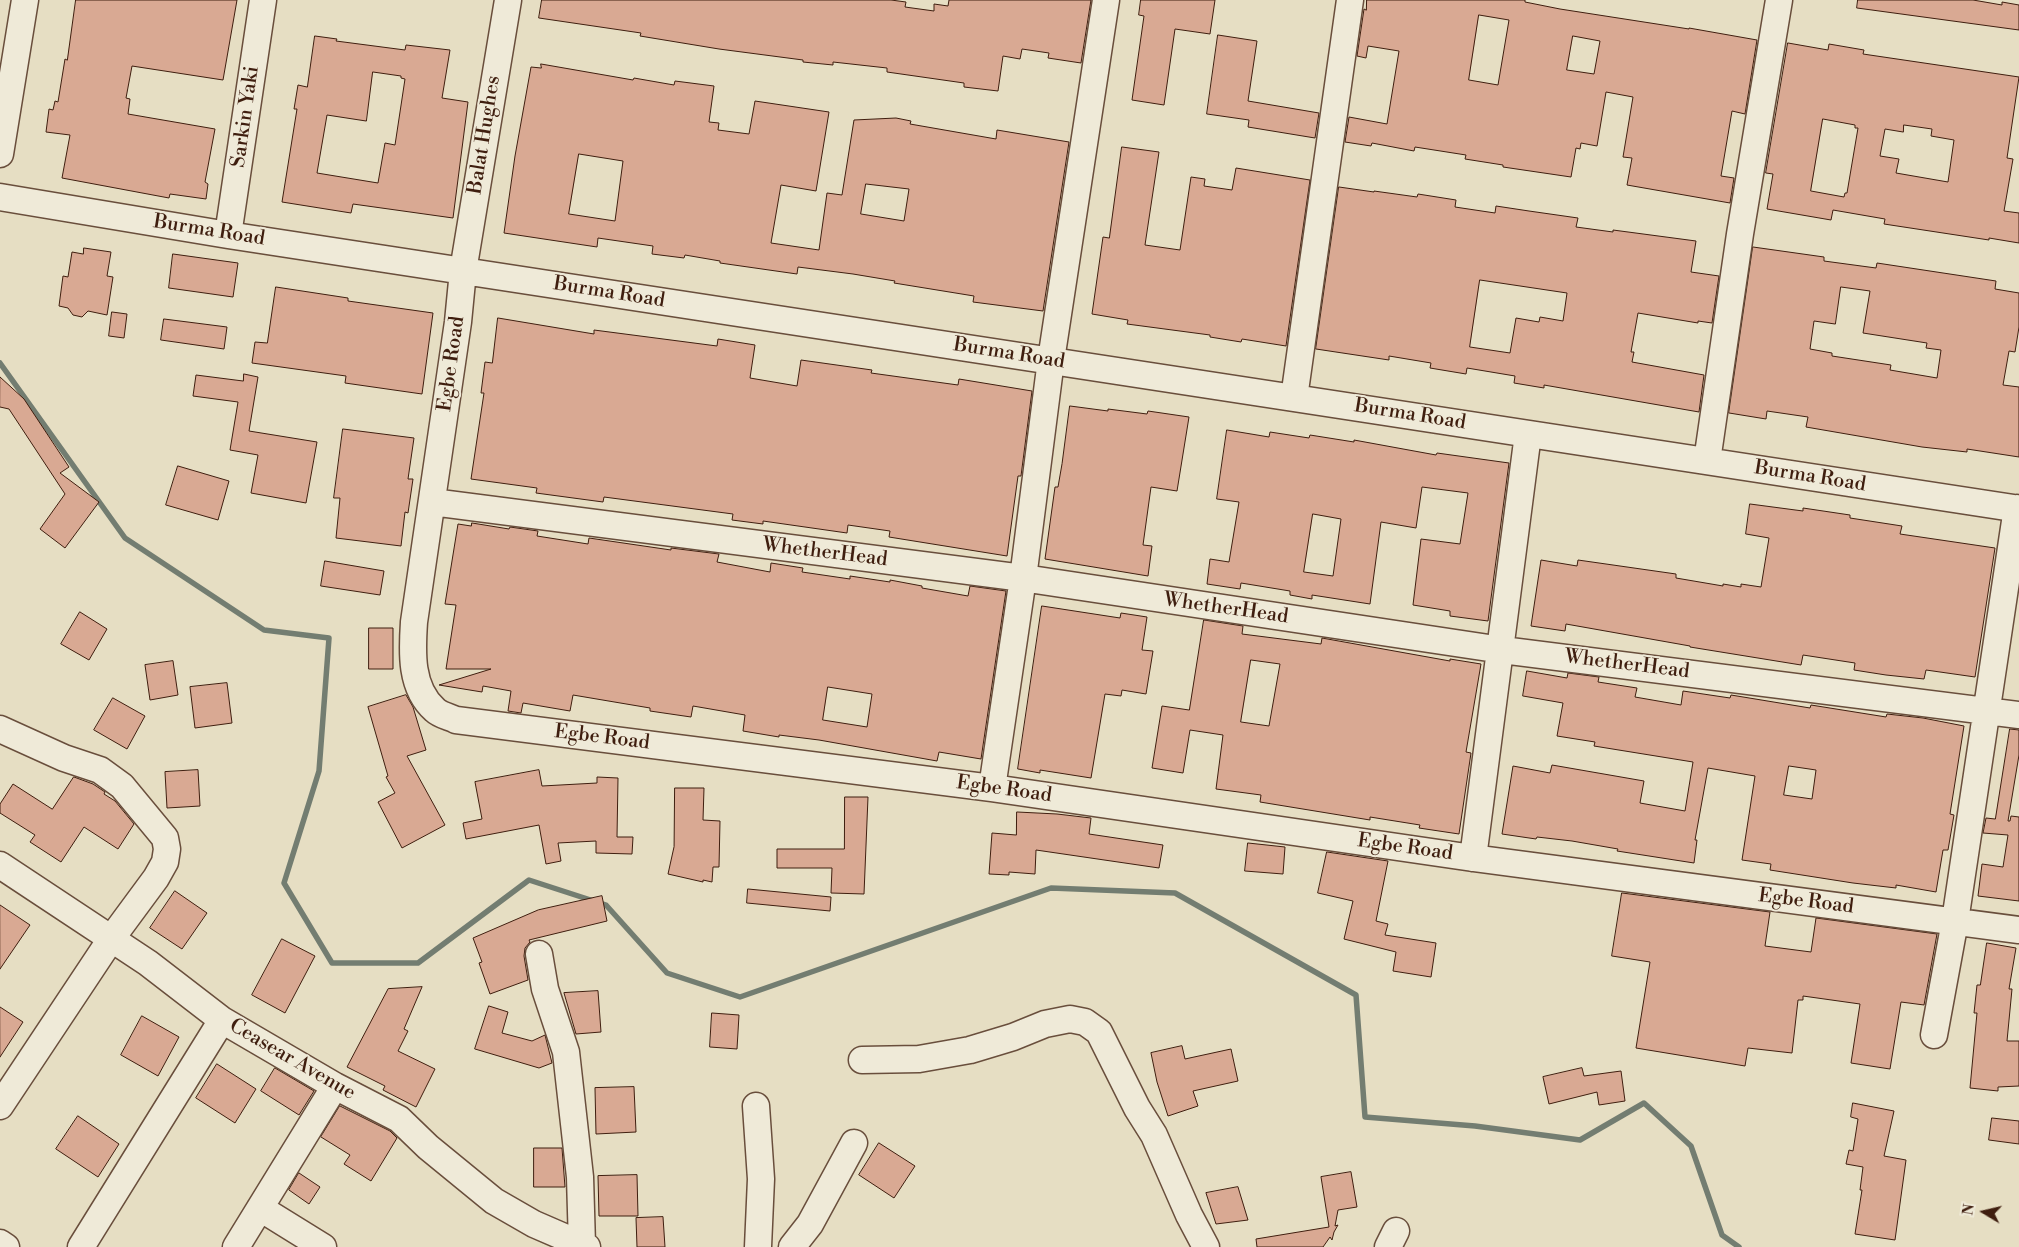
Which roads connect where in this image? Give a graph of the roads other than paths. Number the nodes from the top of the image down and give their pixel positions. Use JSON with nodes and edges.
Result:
{"nodes":[{"id":1,"x":9,"y":0,"type":"edge"},
{"id":2,"x":25,"y":0,"type":"edge"},
{"id":3,"x":263,"y":0,"type":"edge"},
{"id":4,"x":508,"y":0,"type":"edge"},
{"id":5,"x":1106,"y":0,"type":"edge"},
{"id":6,"x":1350,"y":0,"type":"edge"},
{"id":7,"x":1779,"y":0,"type":"edge"},
{"id":8,"x":1,"y":43,"type":"edge"},
{"id":9,"x":0,"y":154,"type":"edge"},
{"id":10,"x":0,"y":197,"type":"edge"},
{"id":11,"x":228,"y":235,"type":"junction"},
{"id":12,"x":463,"y":270,"type":"junction"},
{"id":13,"x":1051,"y":360,"type":"junction"},
{"id":14,"x":1294,"y":398,"type":"junction"},
{"id":15,"x":1528,"y":434,"type":"junction"},
{"id":16,"x":1707,"y":461,"type":"junction"},
{"id":17,"x":432,"y":502,"type":"junction"},
{"id":18,"x":2018,"y":509,"type":"edge"},
{"id":19,"x":1023,"y":578,"type":"junction"},
{"id":20,"x":1502,"y":650,"type":"junction"},
{"id":21,"x":1987,"y":710,"type":"junction"},
{"id":22,"x":2019,"y":714,"type":"edge"},
{"id":23,"x":0,"y":730,"type":"edge"},
{"id":24,"x":992,"y":788,"type":"junction"},
{"id":25,"x":1473,"y":858,"type":"junction"},
{"id":26,"x":0,"y":865,"type":"edge"},
{"id":27,"x":1955,"y":921,"type":"junction"},
{"id":28,"x":2019,"y":930,"type":"edge"},
{"id":29,"x":111,"y":939,"type":"junction"},
{"id":30,"x":539,"y":954,"type":"dead end"},
{"id":31,"x":222,"y":1020,"type":"junction"},
{"id":32,"x":1934,"y":1035,"type":"dead end"},
{"id":33,"x":862,"y":1060,"type":"dead end"},
{"id":34,"x":334,"y":1086,"type":"junction"},
{"id":35,"x":0,"y":1106,"type":"edge"},
{"id":36,"x":756,"y":1106,"type":"dead end"},
{"id":37,"x":854,"y":1143,"type":"dead end"},
{"id":38,"x":260,"y":1208,"type":"junction"},
{"id":39,"x":0,"y":1243,"type":"edge"},
{"id":40,"x":584,"y":1246,"type":"edge"},
{"id":41,"x":6,"y":1247,"type":"edge"},
{"id":42,"x":81,"y":1247,"type":"edge"},
{"id":43,"x":236,"y":1247,"type":"edge"},
{"id":44,"x":322,"y":1247,"type":"edge"},
{"id":45,"x":758,"y":1247,"type":"edge"},
{"id":46,"x":792,"y":1247,"type":"edge"},
{"id":47,"x":1206,"y":1247,"type":"edge"}],
"edges":[{"from":1,"to":8,"type":"street"},
{"from":2,"to":9,"type":"street"},
{"from":3,"to":11,"type":"street","name":"Sarkin Yaki"},
{"from":4,"to":12,"type":"street","name":"Balat Hughes"},
{"from":5,"to":13,"type":"street"},
{"from":6,"to":14,"type":"street"},
{"from":7,"to":16,"type":"street"},
{"from":10,"to":11,"type":"street","name":"Burma Road"},
{"from":11,"to":12,"type":"street","name":"Burma Road"},
{"from":12,"to":13,"type":"street","name":"Burma Road"},
{"from":12,"to":17,"type":"street","name":"Egbe Road"},
{"from":13,"to":14,"type":"street","name":"Burma Road"},
{"from":13,"to":19,"type":"street"},
{"from":14,"to":15,"type":"street","name":"Burma Road"},
{"from":15,"to":16,"type":"street","name":"Burma Road"},
{"from":15,"to":20,"type":"street"},
{"from":16,"to":18,"type":"street","name":"Burma Road"},
{"from":17,"to":19,"type":"street","name":"WhetherHead"},
{"from":17,"to":24,"type":"street","name":"Egbe Road"},
{"from":18,"to":21,"type":"street"},
{"from":19,"to":20,"type":"street","name":"WhetherHead"},
{"from":19,"to":24,"type":"street"},
{"from":20,"to":21,"type":"street","name":"WhetherHead"},
{"from":20,"to":25,"type":"street"},
{"from":21,"to":22,"type":"street","name":"WhetherHead"},
{"from":21,"to":27,"type":"street"},
{"from":23,"to":29,"type":"street"},
{"from":24,"to":25,"type":"street","name":"Egbe Road"},
{"from":25,"to":27,"type":"street","name":"Egbe Road"},
{"from":26,"to":29,"type":"street","name":"Ceasear Avenue"},
{"from":27,"to":28,"type":"street","name":"Egbe Road"},
{"from":27,"to":32,"type":"street"},
{"from":29,"to":31,"type":"street","name":"Ceasear Avenue"},
{"from":29,"to":35,"type":"street"},
{"from":30,"to":40,"type":"street"},
{"from":31,"to":34,"type":"street","name":"Ceasear Avenue"},
{"from":31,"to":42,"type":"street"},
{"from":33,"to":47,"type":"street"},
{"from":34,"to":38,"type":"street"},
{"from":34,"to":40,"type":"street","name":"Ceasear Avenue"},
{"from":36,"to":45,"type":"street"},
{"from":37,"to":46,"type":"street"},
{"from":38,"to":43,"type":"street"},
{"from":38,"to":44,"type":"street"},
{"from":39,"to":41,"type":"street"}]}
